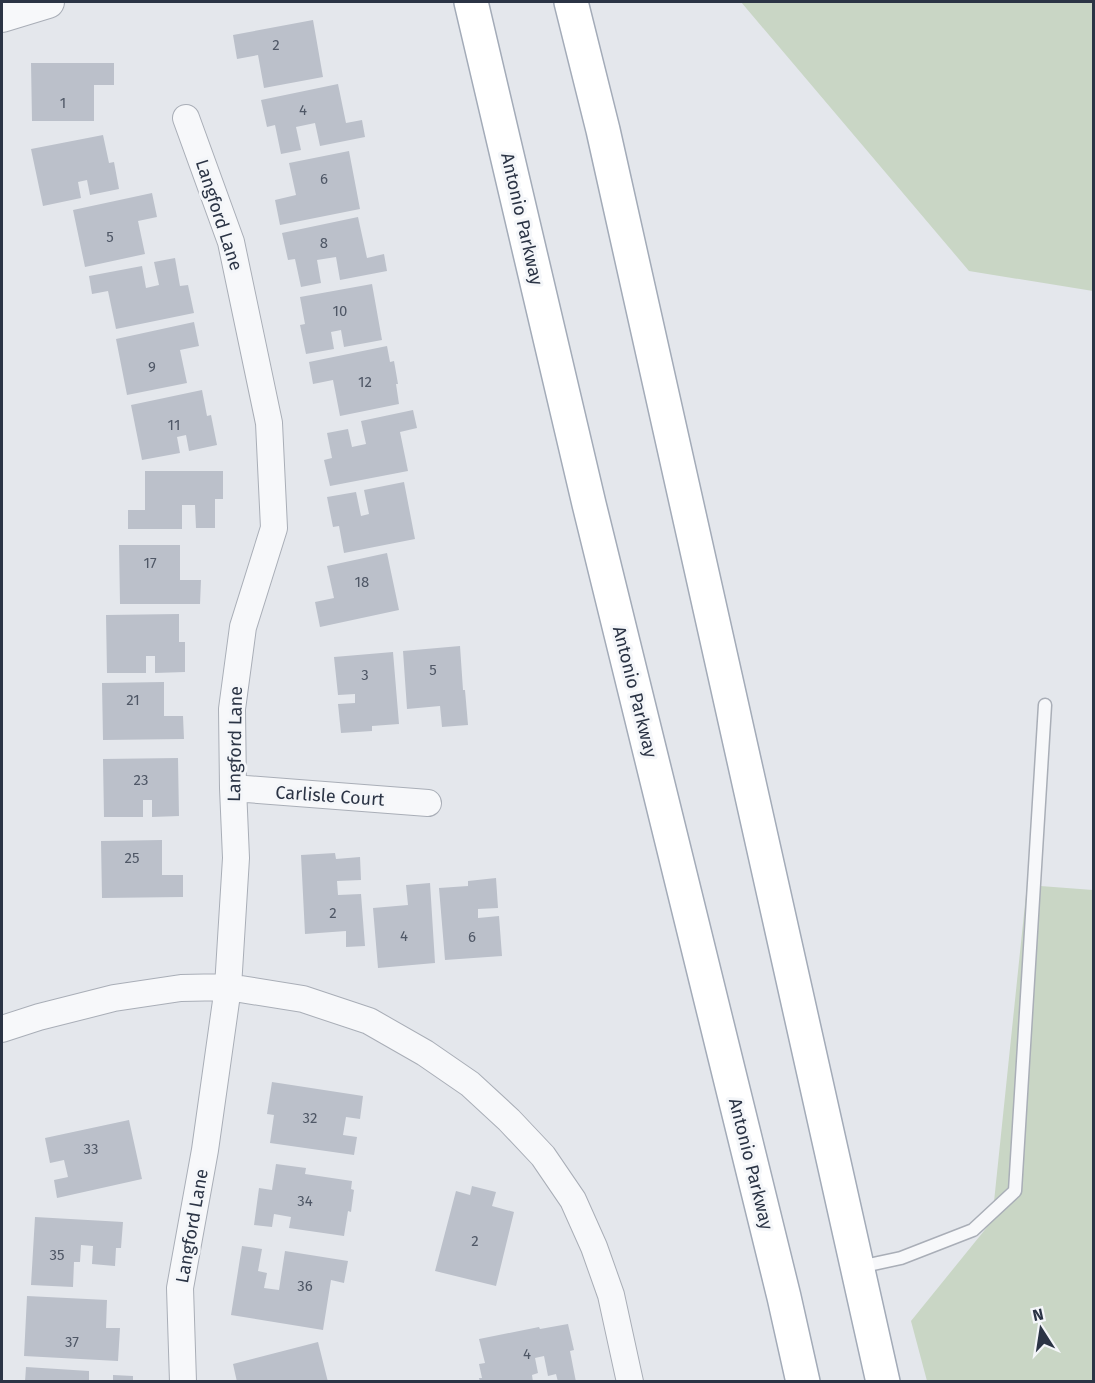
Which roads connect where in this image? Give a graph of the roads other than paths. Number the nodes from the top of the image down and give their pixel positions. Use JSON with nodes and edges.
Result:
{"nodes":[{"id":1,"x":48,"y":2,"type":"edge"},
{"id":2,"x":471,"y":2,"type":"edge"},
{"id":3,"x":571,"y":2,"type":"edge"},
{"id":4,"x":2,"y":16,"type":"edge"},
{"id":5,"x":186,"y":118,"type":"dead end"},
{"id":6,"x":1045,"y":705,"type":"dead end"},
{"id":7,"x":233,"y":788,"type":"junction"},
{"id":8,"x":428,"y":803,"type":"dead end"},
{"id":9,"x":228,"y":987,"type":"junction"},
{"id":10,"x":2,"y":1029,"type":"edge"},
{"id":11,"x":858,"y":1267,"type":"junction"},
{"id":12,"x":183,"y":1382,"type":"edge"},
{"id":13,"x":630,"y":1382,"type":"edge"},
{"id":14,"x":803,"y":1382,"type":"edge"},
{"id":15,"x":883,"y":1382,"type":"edge"}],
"edges":[{"from":1,"to":4,"type":"street"},
{"from":2,"to":14,"type":"main road","name":"Antonio Parkway"},
{"from":3,"to":11,"type":"main road"},
{"from":5,"to":7,"type":"street","name":"Langford Lane"},
{"from":6,"to":11,"type":"lane"},
{"from":7,"to":8,"type":"street","name":"Carlisle Court"},
{"from":7,"to":9,"type":"street","name":"Langford Lane"},
{"from":9,"to":10,"type":"street"},
{"from":9,"to":12,"type":"street","name":"Langford Lane"},
{"from":9,"to":13,"type":"street"},
{"from":11,"to":15,"type":"main road"}]}
